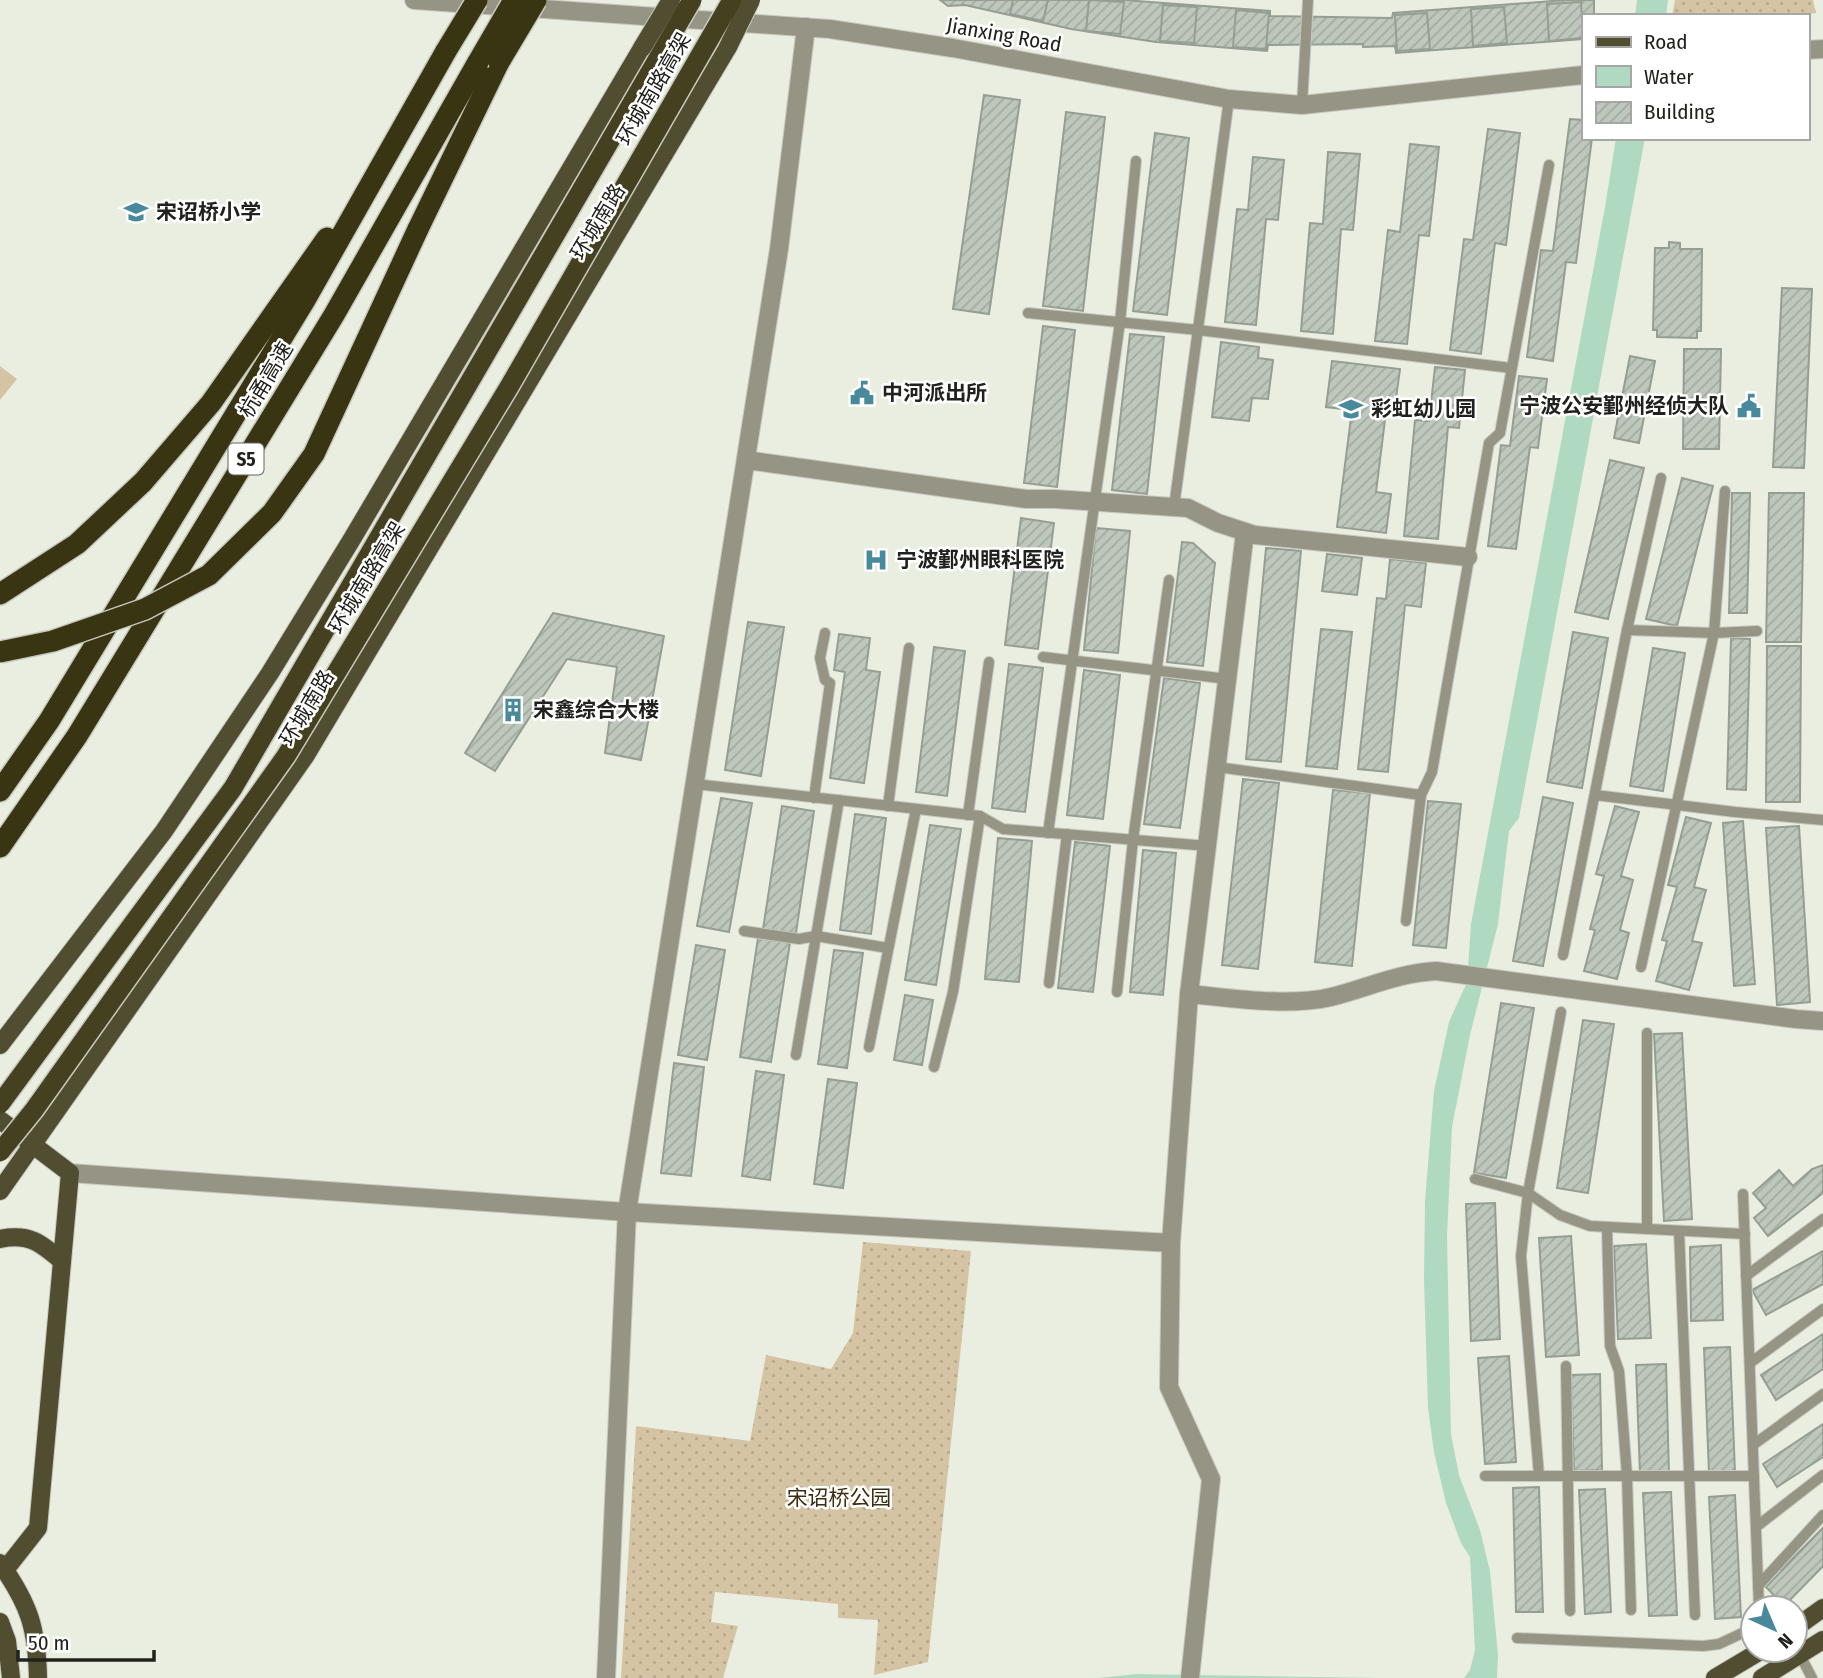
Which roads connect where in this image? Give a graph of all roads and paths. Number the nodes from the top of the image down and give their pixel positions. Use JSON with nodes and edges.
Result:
{"nodes":[{"id":1,"x":414,"y":0,"type":"edge"},
{"id":2,"x":477,"y":0,"type":"edge"},
{"id":3,"x":514,"y":0,"type":"edge"},
{"id":4,"x":536,"y":0,"type":"edge"},
{"id":5,"x":671,"y":0,"type":"edge"},
{"id":6,"x":692,"y":0,"type":"edge"},
{"id":7,"x":732,"y":0,"type":"edge"},
{"id":8,"x":751,"y":0,"type":"edge"},
{"id":9,"x":1308,"y":0,"type":"edge"},
{"id":10,"x":806,"y":27,"type":"junction"},
{"id":11,"x":489,"y":62,"type":"junction"},
{"id":12,"x":1582,"y":75,"type":"edge"},
{"id":13,"x":1229,"y":99,"type":"junction"},
{"id":14,"x":1303,"y":105,"type":"junction"},
{"id":15,"x":402,"y":130,"type":"junction"},
{"id":16,"x":1136,"y":161,"type":"dead end"},
{"id":17,"x":1549,"y":165,"type":"dead end"},
{"id":18,"x":1028,"y":313,"type":"dead end"},
{"id":19,"x":1120,"y":322,"type":"junction"},
{"id":20,"x":1198,"y":330,"type":"junction"},
{"id":21,"x":1511,"y":368,"type":"junction"},
{"id":22,"x":746,"y":460,"type":"junction"},
{"id":23,"x":1661,"y":478,"type":"dead end"},
{"id":24,"x":1725,"y":491,"type":"dead end"},
{"id":25,"x":1094,"y":501,"type":"junction"},
{"id":26,"x":1174,"y":507,"type":"junction"},
{"id":27,"x":1245,"y":532,"type":"junction"},
{"id":28,"x":1468,"y":557,"type":"junction"},
{"id":29,"x":1169,"y":580,"type":"dead end"},
{"id":30,"x":0,"y":594,"type":"edge"},
{"id":31,"x":1627,"y":630,"type":"junction"},
{"id":32,"x":1757,"y":631,"type":"dead end"},
{"id":33,"x":825,"y":633,"type":"dead end"},
{"id":34,"x":1714,"y":633,"type":"junction"},
{"id":35,"x":909,"y":648,"type":"dead end"},
{"id":36,"x":0,"y":652,"type":"edge"},
{"id":37,"x":1043,"y":657,"type":"dead end"},
{"id":38,"x":1071,"y":661,"type":"junction"},
{"id":39,"x":989,"y":662,"type":"dead end"},
{"id":40,"x":1156,"y":670,"type":"junction"},
{"id":41,"x":1228,"y":678,"type":"junction"},
{"id":42,"x":1217,"y":767,"type":"junction"},
{"id":43,"x":695,"y":784,"type":"junction"},
{"id":44,"x":0,"y":791,"type":"edge"},
{"id":45,"x":1422,"y":794,"type":"junction"},
{"id":46,"x":1595,"y":795,"type":"junction"},
{"id":47,"x":814,"y":798,"type":"junction"},
{"id":48,"x":839,"y":800,"type":"junction"},
{"id":49,"x":1678,"y":805,"type":"junction"},
{"id":50,"x":888,"y":806,"type":"junction"},
{"id":51,"x":916,"y":809,"type":"junction"},
{"id":52,"x":968,"y":815,"type":"junction"},
{"id":53,"x":980,"y":816,"type":"junction"},
{"id":54,"x":1823,"y":820,"type":"edge"},
{"id":55,"x":1048,"y":832,"type":"junction"},
{"id":56,"x":1067,"y":834,"type":"junction"},
{"id":57,"x":1133,"y":840,"type":"junction"},
{"id":58,"x":1208,"y":846,"type":"junction"},
{"id":59,"x":0,"y":847,"type":"edge"},
{"id":60,"x":1406,"y":921,"type":"dead end"},
{"id":61,"x":744,"y":931,"type":"dead end"},
{"id":62,"x":816,"y":936,"type":"junction"},
{"id":63,"x":888,"y":948,"type":"junction"},
{"id":64,"x":1563,"y":955,"type":"dead end"},
{"id":65,"x":1641,"y":967,"type":"dead end"},
{"id":66,"x":1049,"y":983,"type":"dead end"},
{"id":67,"x":1117,"y":992,"type":"dead end"},
{"id":68,"x":1189,"y":994,"type":"junction"},
{"id":69,"x":1561,"y":1012,"type":"dead end"},
{"id":70,"x":1823,"y":1021,"type":"edge"},
{"id":71,"x":1647,"y":1033,"type":"dead end"},
{"id":72,"x":0,"y":1045,"type":"edge"},
{"id":73,"x":869,"y":1047,"type":"dead end"},
{"id":74,"x":796,"y":1055,"type":"dead end"},
{"id":75,"x":934,"y":1067,"type":"dead end"},
{"id":76,"x":0,"y":1104,"type":"edge"},
{"id":77,"x":0,"y":1120,"type":"edge"},
{"id":78,"x":32,"y":1146,"type":"junction"},
{"id":79,"x":0,"y":1152,"type":"edge"},
{"id":80,"x":70,"y":1173,"type":"junction"},
{"id":81,"x":1475,"y":1179,"type":"dead end"},
{"id":82,"x":0,"y":1191,"type":"edge"},
{"id":83,"x":1528,"y":1194,"type":"junction"},
{"id":84,"x":1743,"y":1194,"type":"dead end"},
{"id":85,"x":627,"y":1212,"type":"junction"},
{"id":86,"x":1823,"y":1219,"type":"edge"},
{"id":87,"x":1607,"y":1227,"type":"junction"},
{"id":88,"x":1647,"y":1229,"type":"junction"},
{"id":89,"x":1679,"y":1231,"type":"junction"},
{"id":90,"x":1745,"y":1234,"type":"junction"},
{"id":91,"x":0,"y":1239,"type":"edge"},
{"id":92,"x":1171,"y":1243,"type":"junction"},
{"id":93,"x":62,"y":1261,"type":"junction"},
{"id":94,"x":1746,"y":1276,"type":"junction"},
{"id":95,"x":1823,"y":1309,"type":"edge"},
{"id":96,"x":1750,"y":1363,"type":"junction"},
{"id":97,"x":1566,"y":1366,"type":"dead end"},
{"id":98,"x":1823,"y":1394,"type":"edge"},
{"id":99,"x":1753,"y":1445,"type":"junction"},
{"id":100,"x":1823,"y":1475,"type":"edge"},
{"id":101,"x":1485,"y":1476,"type":"dead end"},
{"id":102,"x":1539,"y":1476,"type":"junction"},
{"id":103,"x":1568,"y":1476,"type":"junction"},
{"id":104,"x":1627,"y":1476,"type":"junction"},
{"id":105,"x":1691,"y":1476,"type":"junction"},
{"id":106,"x":1754,"y":1476,"type":"junction"},
{"id":107,"x":1823,"y":1515,"type":"edge"},
{"id":108,"x":1756,"y":1527,"type":"junction"},
{"id":109,"x":3,"y":1567,"type":"edge"},
{"id":110,"x":1758,"y":1586,"type":"junction"},
{"id":111,"x":1758,"y":1594,"type":"edge"},
{"id":112,"x":1570,"y":1611,"type":"dead end"},
{"id":113,"x":1631,"y":1611,"type":"dead end"},
{"id":114,"x":1695,"y":1615,"type":"dead end"},
{"id":115,"x":0,"y":1622,"type":"edge"},
{"id":116,"x":1739,"y":1635,"type":"edge"},
{"id":117,"x":1517,"y":1638,"type":"dead end"},
{"id":118,"x":1739,"y":1664,"type":"edge"},
{"id":119,"x":1785,"y":1664,"type":"edge"},
{"id":120,"x":11,"y":1678,"type":"edge"},
{"id":121,"x":38,"y":1678,"type":"edge"},
{"id":122,"x":606,"y":1678,"type":"edge"},
{"id":123,"x":1190,"y":1678,"type":"edge"},
{"id":124,"x":1715,"y":1678,"type":"edge"},
{"id":125,"x":1762,"y":1678,"type":"edge"}],
"edges":[{"from":1,"to":10,"type":"street","name":"Jianxing Road"},
{"from":2,"to":15,"type":"highway","name":"杭甬高速","number":"S5","bridge":true},
{"from":3,"to":11,"type":"highway","name":"杭甬高速","number":"S5","bridge":true},
{"from":4,"to":11,"type":"highway","bridge":true},
{"from":5,"to":72,"type":"main road","bridge":true},
{"from":6,"to":76,"type":"highway","name":"环城南路高架","bridge":true},
{"from":7,"to":79,"type":"highway","name":"环城南路高架","bridge":true},
{"from":8,"to":78,"type":"main road","name":"环城南路","bridge":true},
{"from":9,"to":14,"type":"lane"},
{"from":10,"to":13,"type":"street","name":"Jianxing Road"},
{"from":10,"to":22,"type":"street"},
{"from":11,"to":36,"type":"highway","bridge":true},
{"from":11,"to":59,"type":"highway","name":"杭甬高速","number":"S5"},
{"from":12,"to":14,"type":"street","name":"Jianxing Road"},
{"from":13,"to":14,"type":"street","name":"Jianxing Road"},
{"from":13,"to":20,"type":"lane"},
{"from":15,"to":30,"type":"highway"},
{"from":15,"to":44,"type":"highway","name":"杭甬高速","number":"S5"},
{"from":16,"to":19,"type":"lane"},
{"from":17,"to":21,"type":"lane"},
{"from":18,"to":19,"type":"lane"},
{"from":19,"to":20,"type":"lane"},
{"from":19,"to":25,"type":"lane"},
{"from":20,"to":21,"type":"lane"},
{"from":20,"to":26,"type":"lane"},
{"from":21,"to":28,"type":"lane"},
{"from":22,"to":25,"type":"street"},
{"from":22,"to":43,"type":"street"},
{"from":23,"to":31,"type":"lane"},
{"from":24,"to":34,"type":"lane"},
{"from":25,"to":26,"type":"street"},
{"from":25,"to":38,"type":"lane"},
{"from":26,"to":27,"type":"street"},
{"from":27,"to":28,"type":"street"},
{"from":27,"to":41,"type":"street"},
{"from":28,"to":45,"type":"lane"},
{"from":29,"to":40,"type":"lane"},
{"from":31,"to":34,"type":"lane"},
{"from":31,"to":46,"type":"lane"},
{"from":32,"to":34,"type":"lane"},
{"from":33,"to":47,"type":"lane"},
{"from":34,"to":49,"type":"lane"},
{"from":35,"to":50,"type":"lane"},
{"from":37,"to":38,"type":"lane"},
{"from":38,"to":40,"type":"lane"},
{"from":38,"to":55,"type":"lane"},
{"from":39,"to":52,"type":"lane"},
{"from":40,"to":41,"type":"lane"},
{"from":40,"to":57,"type":"lane"},
{"from":41,"to":42,"type":"street"},
{"from":42,"to":45,"type":"lane"},
{"from":42,"to":58,"type":"street"},
{"from":43,"to":47,"type":"lane"},
{"from":43,"to":85,"type":"street"},
{"from":45,"to":60,"type":"lane"},
{"from":46,"to":49,"type":"lane"},
{"from":46,"to":64,"type":"lane"},
{"from":47,"to":48,"type":"lane"},
{"from":48,"to":50,"type":"lane"},
{"from":48,"to":62,"type":"lane"},
{"from":49,"to":54,"type":"lane"},
{"from":49,"to":65,"type":"lane"},
{"from":50,"to":51,"type":"lane"},
{"from":51,"to":52,"type":"lane"},
{"from":51,"to":63,"type":"lane"},
{"from":52,"to":53,"type":"lane"},
{"from":53,"to":55,"type":"lane"},
{"from":53,"to":75,"type":"lane"},
{"from":55,"to":56,"type":"lane"},
{"from":56,"to":57,"type":"lane"},
{"from":56,"to":66,"type":"lane"},
{"from":57,"to":58,"type":"lane"},
{"from":57,"to":67,"type":"lane"},
{"from":58,"to":68,"type":"street"},
{"from":61,"to":62,"type":"lane"},
{"from":62,"to":63,"type":"lane"},
{"from":62,"to":74,"type":"lane"},
{"from":63,"to":73,"type":"lane"},
{"from":68,"to":70,"type":"street"},
{"from":68,"to":92,"type":"street"},
{"from":69,"to":83,"type":"lane"},
{"from":71,"to":88,"type":"lane"},
{"from":77,"to":78,"type":"main road"},
{"from":78,"to":80,"type":"main road"},
{"from":78,"to":82,"type":"main road","name":"环城南路"},
{"from":80,"to":85,"type":"street"},
{"from":80,"to":93,"type":"main road"},
{"from":81,"to":83,"type":"lane"},
{"from":83,"to":87,"type":"lane"},
{"from":83,"to":102,"type":"lane"},
{"from":84,"to":90,"type":"lane"},
{"from":85,"to":92,"type":"street"},
{"from":85,"to":122,"type":"street"},
{"from":86,"to":94,"type":"lane"},
{"from":87,"to":88,"type":"lane"},
{"from":87,"to":104,"type":"lane"},
{"from":88,"to":89,"type":"lane"},
{"from":89,"to":90,"type":"lane"},
{"from":89,"to":105,"type":"lane"},
{"from":90,"to":94,"type":"lane"},
{"from":91,"to":93,"type":"main road"},
{"from":92,"to":123,"type":"street"},
{"from":93,"to":109,"type":"main road"},
{"from":94,"to":96,"type":"lane"},
{"from":95,"to":96,"type":"lane"},
{"from":96,"to":99,"type":"lane"},
{"from":97,"to":103,"type":"lane"},
{"from":98,"to":99,"type":"lane"},
{"from":99,"to":106,"type":"lane"},
{"from":100,"to":108,"type":"lane"},
{"from":101,"to":102,"type":"lane"},
{"from":102,"to":103,"type":"lane"},
{"from":103,"to":104,"type":"lane"},
{"from":103,"to":112,"type":"lane"},
{"from":104,"to":105,"type":"lane"},
{"from":104,"to":113,"type":"lane"},
{"from":105,"to":106,"type":"lane"},
{"from":105,"to":114,"type":"lane"},
{"from":106,"to":108,"type":"lane"},
{"from":107,"to":110,"type":"lane"},
{"from":108,"to":110,"type":"lane"},
{"from":109,"to":121,"type":"main road"},
{"from":110,"to":111,"type":"lane"},
{"from":115,"to":120,"type":"main road"},
{"from":116,"to":117,"type":"lane"},
{"from":118,"to":124,"type":"main road"},
{"from":119,"to":125,"type":"main road"}]}
